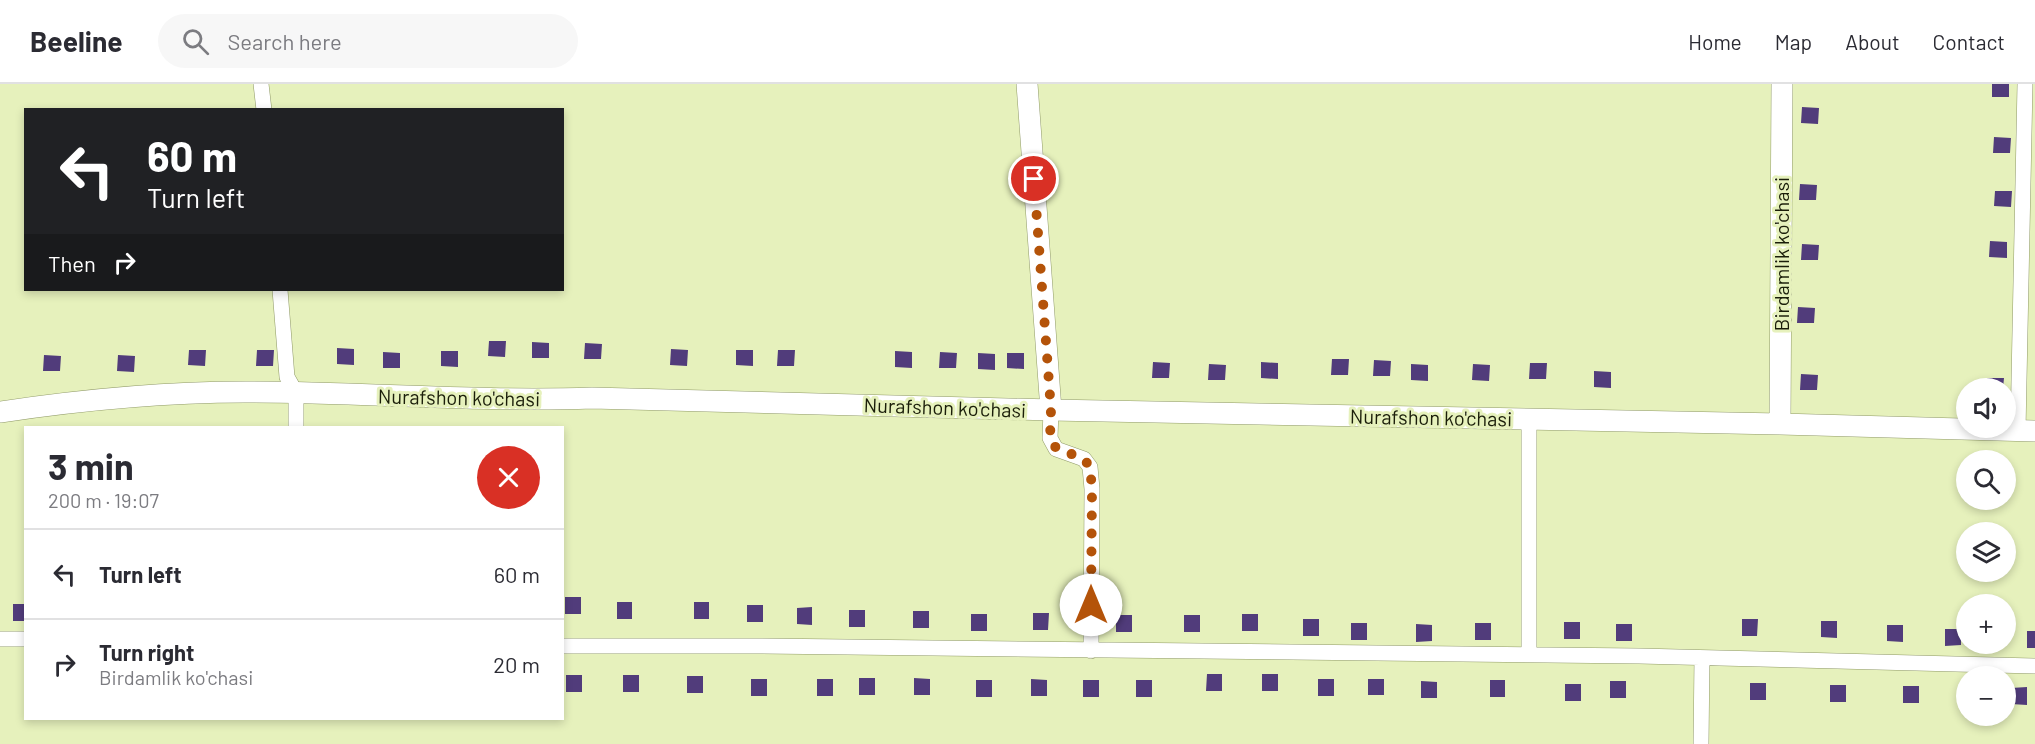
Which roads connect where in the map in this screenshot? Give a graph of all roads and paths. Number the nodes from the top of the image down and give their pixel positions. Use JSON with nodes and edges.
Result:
{"nodes":[{"id":1,"x":261,"y":84,"type":"edge"},
{"id":2,"x":1027,"y":84,"type":"edge"},
{"id":3,"x":1782,"y":84,"type":"edge"},
{"id":4,"x":2025,"y":84,"type":"edge"},
{"id":5,"x":264,"y":108,"type":"edge"},
{"id":6,"x":280,"y":291,"type":"edge"},
{"id":7,"x":296,"y":393,"type":"junction"},
{"id":8,"x":1051,"y":410,"type":"junction"},
{"id":9,"x":0,"y":412,"type":"edge"},
{"id":10,"x":1529,"y":419,"type":"junction"},
{"id":11,"x":1780,"y":424,"type":"junction"},
{"id":12,"x":296,"y":426,"type":"edge"},
{"id":13,"x":2027,"y":431,"type":"edge"},
{"id":14,"x":0,"y":639,"type":"edge"},
{"id":15,"x":24,"y":639,"type":"edge"},
{"id":16,"x":564,"y":646,"type":"edge"},
{"id":17,"x":1091,"y":651,"type":"junction"},
{"id":18,"x":1529,"y":655,"type":"junction"},
{"id":19,"x":1702,"y":658,"type":"junction"},
{"id":20,"x":2035,"y":666,"type":"edge"},
{"id":21,"x":1701,"y":744,"type":"edge"}],
"edges":[{"from":1,"to":5,"type":"street"},
{"from":2,"to":8,"type":"street"},
{"from":3,"to":11,"type":"street","name":"Birdamlik ko'chasi"},
{"from":4,"to":13,"type":"street"},
{"from":6,"to":7,"type":"street"},
{"from":7,"to":8,"type":"street","name":"Nurafshon ko'chasi"},
{"from":7,"to":9,"type":"street","name":"Nurafshon ko'chasi"},
{"from":7,"to":12,"type":"street"},
{"from":8,"to":10,"type":"street","name":"Nurafshon ko'chasi"},
{"from":8,"to":17,"type":"street"},
{"from":10,"to":11,"type":"street","name":"Nurafshon ko'chasi"},
{"from":10,"to":18,"type":"street"},
{"from":11,"to":13,"type":"street","name":"Nurafshon ko'chasi"},
{"from":14,"to":15,"type":"street"},
{"from":16,"to":17,"type":"street"},
{"from":17,"to":18,"type":"street"},
{"from":18,"to":19,"type":"street"},
{"from":19,"to":20,"type":"street"},
{"from":19,"to":21,"type":"street"}]}
